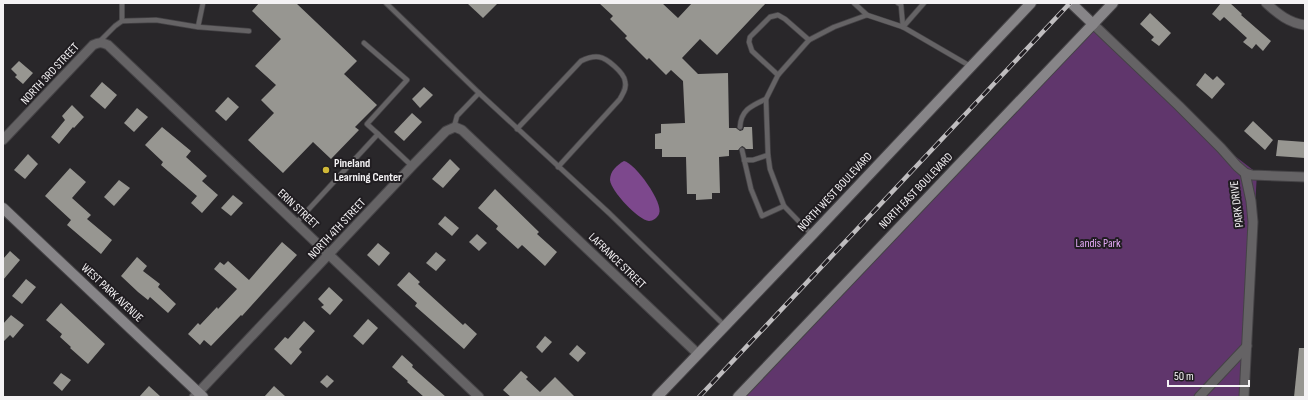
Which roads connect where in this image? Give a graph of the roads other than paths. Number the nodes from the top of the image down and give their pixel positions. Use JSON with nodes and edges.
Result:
{"nodes":[{"id":1,"x":122,"y":3,"type":"edge"},
{"id":2,"x":203,"y":3,"type":"edge"},
{"id":3,"x":386,"y":3,"type":"edge"},
{"id":4,"x":854,"y":3,"type":"edge"},
{"id":5,"x":898,"y":3,"type":"edge"},
{"id":6,"x":924,"y":3,"type":"edge"},
{"id":7,"x":1031,"y":3,"type":"edge"},
{"id":8,"x":1071,"y":3,"type":"edge"},
{"id":9,"x":1113,"y":3,"type":"edge"},
{"id":10,"x":1266,"y":3,"type":"edge"},
{"id":11,"x":866,"y":15,"type":"junction"},
{"id":12,"x":122,"y":21,"type":"junction"},
{"id":13,"x":1093,"y":24,"type":"junction"},
{"id":14,"x":1305,"y":24,"type":"edge"},
{"id":15,"x":198,"y":27,"type":"junction"},
{"id":16,"x":903,"y":27,"type":"junction"},
{"id":17,"x":249,"y":31,"type":"dead end"},
{"id":18,"x":809,"y":40,"type":"junction"},
{"id":19,"x":98,"y":43,"type":"junction"},
{"id":20,"x":364,"y":43,"type":"dead end"},
{"id":21,"x":970,"y":66,"type":"junction"},
{"id":22,"x":778,"y":75,"type":"junction"},
{"id":23,"x":479,"y":93,"type":"junction"},
{"id":24,"x":766,"y":99,"type":"junction"},
{"id":25,"x":454,"y":127,"type":"junction"},
{"id":26,"x":740,"y":127,"type":"dead end"},
{"id":27,"x":517,"y":129,"type":"junction"},
{"id":28,"x":378,"y":134,"type":"junction"},
{"id":29,"x":3,"y":140,"type":"edge"},
{"id":30,"x":742,"y":150,"type":"dead end"},
{"id":31,"x":768,"y":156,"type":"junction"},
{"id":32,"x":744,"y":160,"type":"junction"},
{"id":33,"x":412,"y":166,"type":"junction"},
{"id":34,"x":558,"y":167,"type":"junction"},
{"id":35,"x":1246,"y":173,"type":"junction"},
{"id":36,"x":1305,"y":178,"type":"edge"},
{"id":37,"x":784,"y":206,"type":"junction"},
{"id":38,"x":3,"y":208,"type":"edge"},
{"id":39,"x":296,"y":223,"type":"junction"},
{"id":40,"x":812,"y":235,"type":"junction"},
{"id":41,"x":329,"y":254,"type":"junction"},
{"id":42,"x":725,"y":326,"type":"junction"},
{"id":43,"x":1247,"y":346,"type":"junction"},
{"id":44,"x":698,"y":354,"type":"junction"},
{"id":45,"x":198,"y":396,"type":"edge"},
{"id":46,"x":479,"y":397,"type":"edge"},
{"id":47,"x":657,"y":397,"type":"edge"},
{"id":48,"x":738,"y":397,"type":"edge"},
{"id":49,"x":1199,"y":397,"type":"edge"},
{"id":50,"x":1244,"y":397,"type":"edge"}],
"edges":[{"from":1,"to":12,"type":"lane"},
{"from":2,"to":15,"type":"lane"},
{"from":3,"to":23,"type":"lane"},
{"from":4,"to":11,"type":"lane"},
{"from":5,"to":16,"type":"lane"},
{"from":6,"to":16,"type":"lane"},
{"from":7,"to":21,"type":"main road","name":"NORTH WEST BOULEVARD"},
{"from":8,"to":13,"type":"main road"},
{"from":9,"to":13,"type":"main road","name":"NORTH EAST BOULEVARD"},
{"from":10,"to":14,"type":"street"},
{"from":11,"to":16,"type":"lane"},
{"from":11,"to":18,"type":"lane"},
{"from":12,"to":15,"type":"lane"},
{"from":12,"to":19,"type":"lane"},
{"from":13,"to":35,"type":"street","name":"PARK DRIVE"},
{"from":13,"to":48,"type":"main road","name":"NORTH EAST BOULEVARD"},
{"from":15,"to":17,"type":"lane"},
{"from":16,"to":21,"type":"lane"},
{"from":18,"to":22,"type":"lane"},
{"from":18,"to":22,"type":"lane"},
{"from":19,"to":29,"type":"street","name":"NORTH 3RD STREET"},
{"from":19,"to":39,"type":"street","name":"ERIN STREET"},
{"from":20,"to":28,"type":"lane"},
{"from":21,"to":40,"type":"main road","name":"NORTH WEST BOULEVARD"},
{"from":22,"to":24,"type":"lane"},
{"from":23,"to":25,"type":"lane"},
{"from":23,"to":27,"type":"lane"},
{"from":24,"to":26,"type":"lane"},
{"from":24,"to":31,"type":"lane"},
{"from":25,"to":33,"type":"street","name":"NORTH 4TH STREET"},
{"from":25,"to":44,"type":"street","name":"LAFRANCE STREET"},
{"from":27,"to":34,"type":"lane"},
{"from":27,"to":34,"type":"lane"},
{"from":28,"to":33,"type":"lane"},
{"from":28,"to":39,"type":"lane"},
{"from":30,"to":32,"type":"lane"},
{"from":31,"to":32,"type":"lane"},
{"from":31,"to":37,"type":"lane"},
{"from":32,"to":37,"type":"lane"},
{"from":33,"to":41,"type":"street","name":"NORTH 4TH STREET"},
{"from":34,"to":42,"type":"lane"},
{"from":35,"to":36,"type":"street"},
{"from":35,"to":43,"type":"street","name":"PARK DRIVE"},
{"from":37,"to":40,"type":"lane"},
{"from":38,"to":45,"type":"main road","name":"WEST PARK AVENUE"},
{"from":39,"to":41,"type":"street","name":"ERIN STREET"},
{"from":40,"to":42,"type":"main road","name":"NORTH WEST BOULEVARD"},
{"from":41,"to":45,"type":"street","name":"NORTH 4TH STREET"},
{"from":41,"to":46,"type":"street","name":"ERIN STREET"},
{"from":42,"to":44,"type":"main road","name":"NORTH WEST BOULEVARD"},
{"from":43,"to":49,"type":"street"},
{"from":43,"to":50,"type":"street","name":"PARK DRIVE"},
{"from":44,"to":47,"type":"main road","name":"NORTH WEST BOULEVARD"}]}
